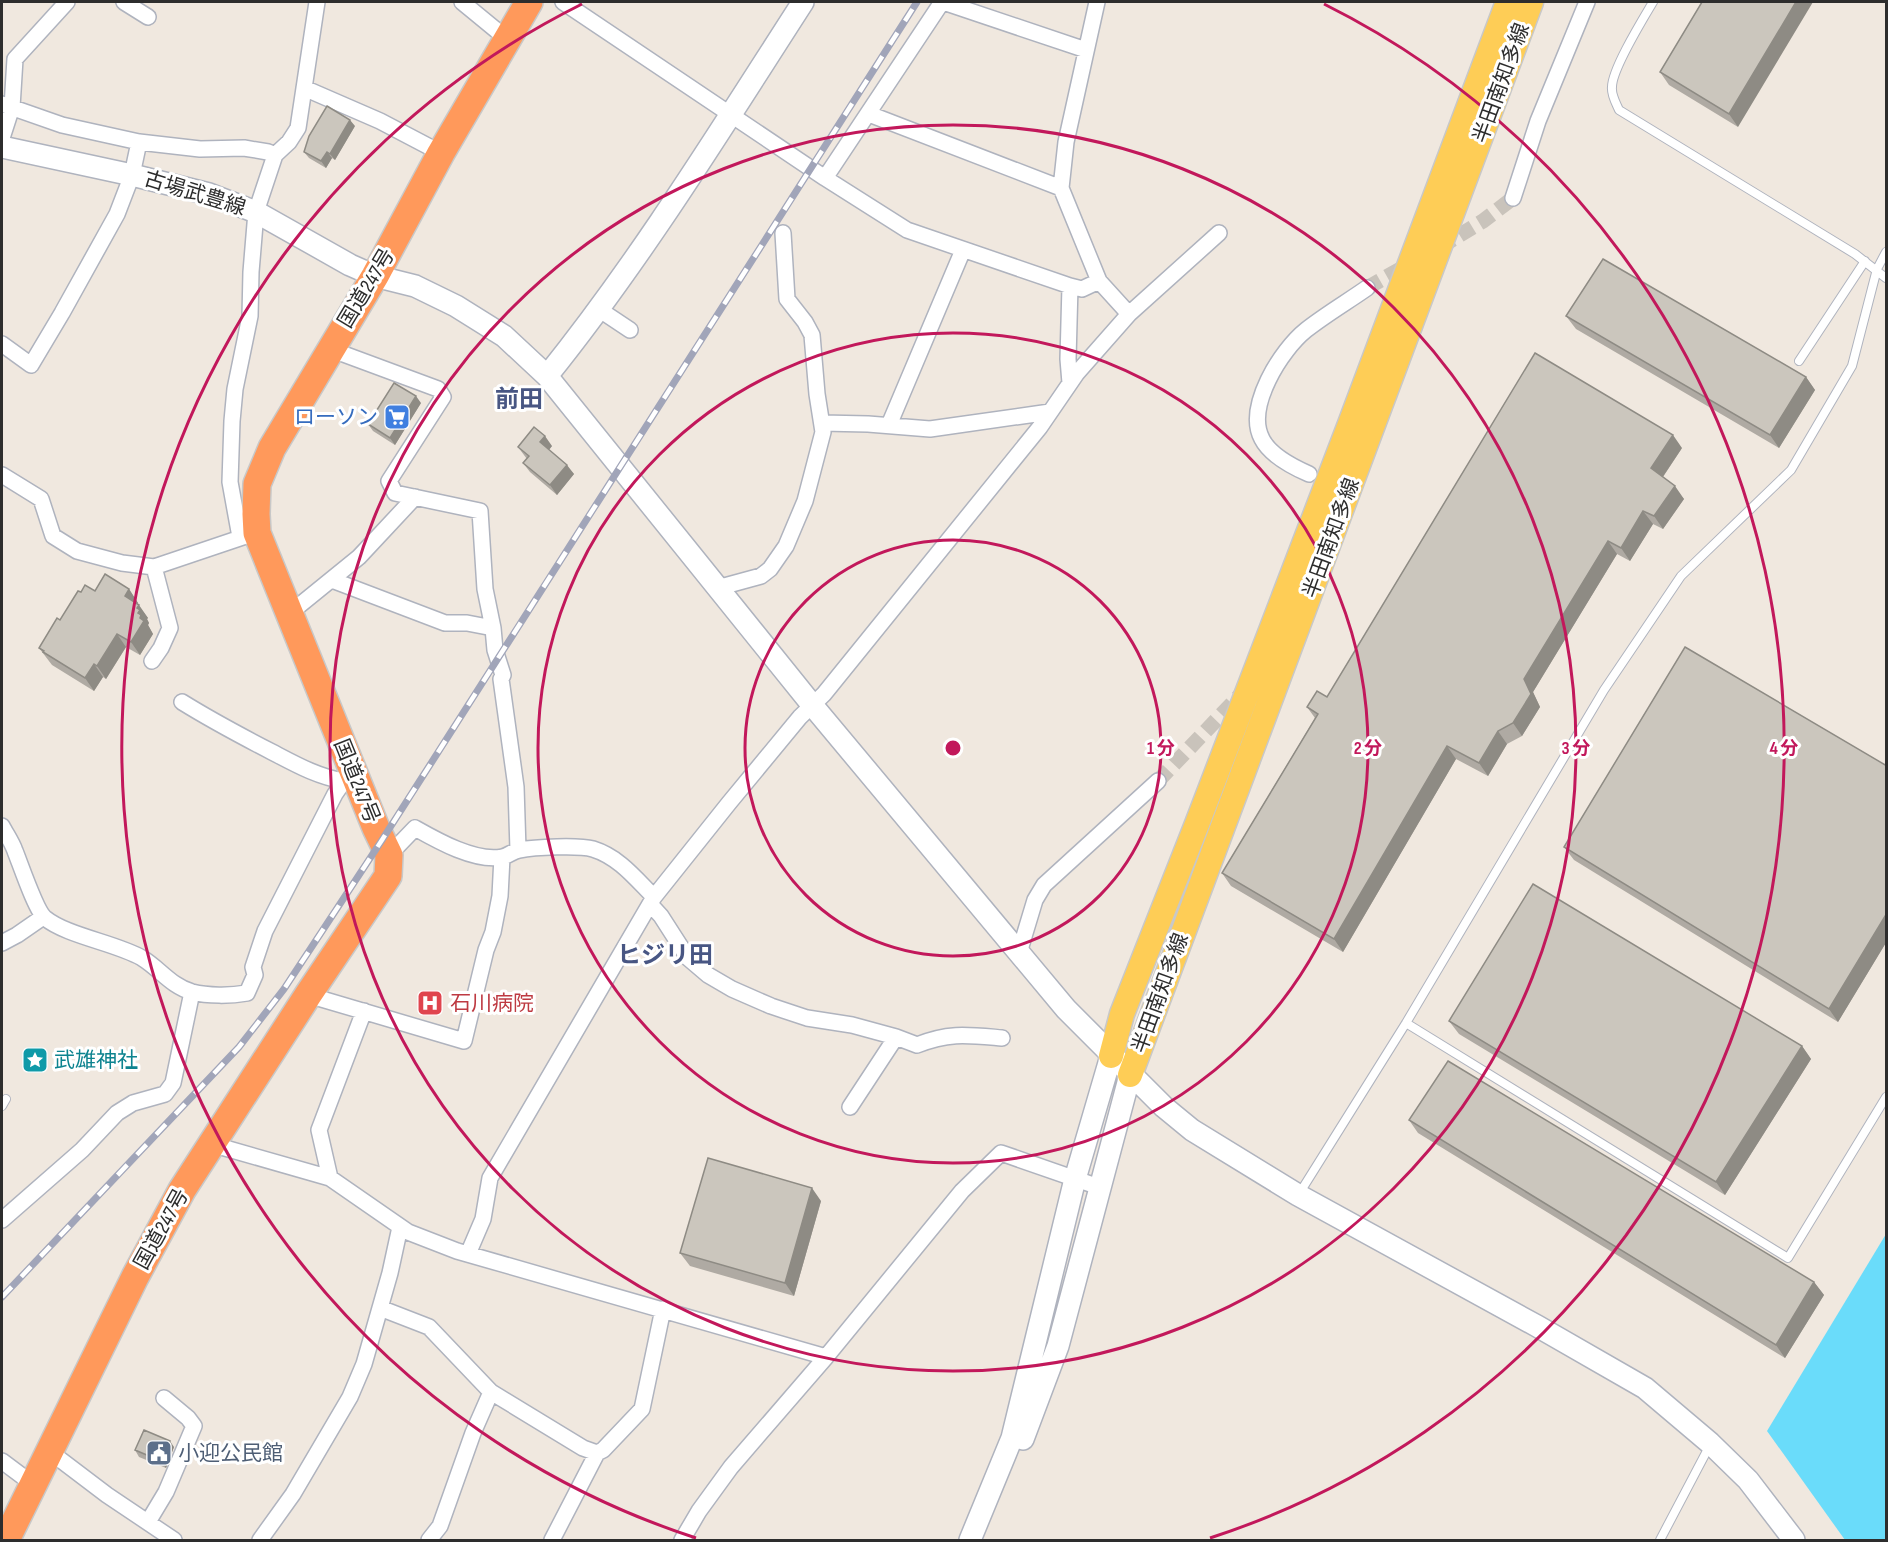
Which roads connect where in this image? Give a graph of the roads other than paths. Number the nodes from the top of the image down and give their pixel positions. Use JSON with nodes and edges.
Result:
{"nodes":[{"id":1,"x":67,"y":2,"type":"edge"},
{"id":2,"x":124,"y":2,"type":"edge"},
{"id":3,"x":316,"y":2,"type":"edge"},
{"id":4,"x":462,"y":2,"type":"edge"},
{"id":5,"x":530,"y":2,"type":"edge"},
{"id":6,"x":563,"y":2,"type":"edge"},
{"id":7,"x":803,"y":2,"type":"edge"},
{"id":8,"x":943,"y":2,"type":"edge"},
{"id":9,"x":1097,"y":2,"type":"edge"},
{"id":10,"x":1508,"y":2,"type":"edge"},
{"id":11,"x":1531,"y":2,"type":"edge"},
{"id":12,"x":1587,"y":2,"type":"edge"},
{"id":13,"x":1653,"y":2,"type":"edge"},
{"id":14,"x":148,"y":17,"type":"dead end"},
{"id":15,"x":507,"y":39,"type":"junction"},
{"id":16,"x":1086,"y":50,"type":"junction"},
{"id":17,"x":304,"y":88,"type":"junction"},
{"id":18,"x":7,"y":105,"type":"edge"},
{"id":19,"x":869,"y":114,"type":"junction"},
{"id":20,"x":732,"y":115,"type":"junction"},
{"id":21,"x":2,"y":138,"type":"edge"},
{"id":22,"x":139,"y":142,"type":"junction"},
{"id":23,"x":2,"y":147,"type":"edge"},
{"id":24,"x":441,"y":153,"type":"junction"},
{"id":25,"x":275,"y":155,"type":"junction"},
{"id":26,"x":132,"y":175,"type":"junction"},
{"id":27,"x":825,"y":178,"type":"junction"},
{"id":28,"x":1061,"y":188,"type":"junction"},
{"id":29,"x":1513,"y":198,"type":"tunnel mouth"},
{"id":30,"x":256,"y":212,"type":"junction"},
{"id":31,"x":783,"y":233,"type":"dead end"},
{"id":32,"x":1219,"y":233,"type":"dead end"},
{"id":33,"x":963,"y":250,"type":"junction"},
{"id":34,"x":1887,"y":252,"type":"edge"},
{"id":35,"x":1865,"y":261,"type":"junction"},
{"id":36,"x":1876,"y":269,"type":"junction"},
{"id":37,"x":375,"y":276,"type":"junction"},
{"id":38,"x":1887,"y":278,"type":"edge"},
{"id":39,"x":1099,"y":281,"type":"junction"},
{"id":40,"x":1070,"y":286,"type":"junction"},
{"id":41,"x":1367,"y":288,"type":"tunnel mouth"},
{"id":42,"x":597,"y":308,"type":"junction"},
{"id":43,"x":1129,"y":314,"type":"junction"},
{"id":44,"x":630,"y":330,"type":"dead end"},
{"id":45,"x":2,"y":344,"type":"edge"},
{"id":46,"x":330,"y":349,"type":"junction"},
{"id":47,"x":1799,"y":362,"type":"dead end"},
{"id":48,"x":547,"y":376,"type":"junction"},
{"id":49,"x":1070,"y":383,"type":"junction"},
{"id":50,"x":1050,"y":412,"type":"junction"},
{"id":51,"x":822,"y":423,"type":"junction"},
{"id":52,"x":889,"y":425,"type":"junction"},
{"id":53,"x":1309,"y":474,"type":"dead end"},
{"id":54,"x":2,"y":475,"type":"edge"},
{"id":55,"x":415,"y":497,"type":"junction"},
{"id":56,"x":249,"y":535,"type":"junction"},
{"id":57,"x":154,"y":567,"type":"junction"},
{"id":58,"x":332,"y":580,"type":"junction"},
{"id":59,"x":717,"y":588,"type":"junction"},
{"id":60,"x":290,"y":613,"type":"junction"},
{"id":61,"x":493,"y":628,"type":"junction"},
{"id":62,"x":152,"y":662,"type":"dead end"},
{"id":63,"x":182,"y":702,"type":"dead end"},
{"id":64,"x":813,"y":705,"type":"junction"},
{"id":65,"x":350,"y":779,"type":"junction"},
{"id":66,"x":1158,"y":781,"type":"tunnel mouth"},
{"id":67,"x":2,"y":826,"type":"edge"},
{"id":68,"x":518,"y":850,"type":"junction"},
{"id":69,"x":389,"y":855,"type":"junction"},
{"id":70,"x":502,"y":857,"type":"junction"},
{"id":71,"x":652,"y":901,"type":"junction"},
{"id":72,"x":43,"y":917,"type":"junction"},
{"id":73,"x":2,"y":943,"type":"edge"},
{"id":74,"x":1019,"y":953,"type":"junction"},
{"id":75,"x":192,"y":992,"type":"junction"},
{"id":76,"x":308,"y":995,"type":"junction"},
{"id":77,"x":364,"y":1011,"type":"junction"},
{"id":78,"x":1406,"y":1023,"type":"junction"},
{"id":79,"x":896,"y":1037,"type":"junction"},
{"id":80,"x":1002,"y":1038,"type":"dead end"},
{"id":81,"x":1111,"y":1056,"type":"junction"},
{"id":82,"x":1130,"y":1075,"type":"junction"},
{"id":83,"x":1887,"y":1097,"type":"edge"},
{"id":84,"x":850,"y":1107,"type":"dead end"},
{"id":85,"x":211,"y":1144,"type":"junction"},
{"id":86,"x":330,"y":1178,"type":"junction"},
{"id":87,"x":1075,"y":1179,"type":"junction"},
{"id":88,"x":1099,"y":1187,"type":"junction"},
{"id":89,"x":1298,"y":1195,"type":"junction"},
{"id":90,"x":2,"y":1220,"type":"edge"},
{"id":91,"x":400,"y":1227,"type":"junction"},
{"id":92,"x":468,"y":1254,"type":"junction"},
{"id":93,"x":380,"y":1308,"type":"junction"},
{"id":94,"x":663,"y":1309,"type":"junction"},
{"id":95,"x":826,"y":1356,"type":"junction"},
{"id":96,"x":491,"y":1392,"type":"junction"},
{"id":97,"x":164,"y":1398,"type":"dead end"},
{"id":98,"x":1710,"y":1443,"type":"junction"},
{"id":99,"x":49,"y":1451,"type":"junction"},
{"id":100,"x":597,"y":1453,"type":"junction"},
{"id":101,"x":2,"y":1461,"type":"edge"},
{"id":102,"x":34,"y":1485,"type":"junction"},
{"id":103,"x":148,"y":1522,"type":"junction"},
{"id":104,"x":1785,"y":1535,"type":"edge"},
{"id":105,"x":6,"y":1540,"type":"edge"},
{"id":106,"x":174,"y":1540,"type":"edge"},
{"id":107,"x":260,"y":1540,"type":"edge"},
{"id":108,"x":429,"y":1540,"type":"edge"},
{"id":109,"x":552,"y":1540,"type":"edge"},
{"id":110,"x":682,"y":1540,"type":"edge"},
{"id":111,"x":970,"y":1540,"type":"edge"},
{"id":112,"x":1660,"y":1540,"type":"edge"}],
"edges":[{"from":1,"to":18,"type":"street"},
{"from":2,"to":14,"type":"street"},
{"from":3,"to":17,"type":"street"},
{"from":4,"to":15,"type":"street"},
{"from":5,"to":15,"type":"highway","name":"国道247号"},
{"from":6,"to":20,"type":"street"},
{"from":7,"to":20,"type":"street"},
{"from":8,"to":16,"type":"street"},
{"from":8,"to":19,"type":"street"},
{"from":9,"to":16,"type":"street"},
{"from":10,"to":81,"type":"main road","name":"半田南知多線"},
{"from":11,"to":82,"type":"main road","name":"半田南知多線"},
{"from":12,"to":29,"type":"street"},
{"from":13,"to":35,"type":"lane"},
{"from":15,"to":24,"type":"highway","name":"国道247号"},
{"from":16,"to":28,"type":"street"},
{"from":17,"to":24,"type":"street"},
{"from":17,"to":25,"type":"street"},
{"from":18,"to":21,"type":"street"},
{"from":18,"to":22,"type":"street"},
{"from":19,"to":27,"type":"street"},
{"from":19,"to":28,"type":"street"},
{"from":20,"to":27,"type":"street"},
{"from":20,"to":42,"type":"street"},
{"from":22,"to":25,"type":"street"},
{"from":22,"to":26,"type":"street"},
{"from":23,"to":26,"type":"street","name":"古場武豊線"},
{"from":24,"to":37,"type":"highway","name":"国道247号"},
{"from":25,"to":30,"type":"street"},
{"from":26,"to":30,"type":"street","name":"古場武豊線"},
{"from":26,"to":45,"type":"street"},
{"from":27,"to":33,"type":"street"},
{"from":28,"to":39,"type":"street"},
{"from":30,"to":37,"type":"street","name":"古場武豊線"},
{"from":30,"to":56,"type":"street"},
{"from":31,"to":51,"type":"street"},
{"from":32,"to":43,"type":"street"},
{"from":33,"to":40,"type":"street"},
{"from":33,"to":52,"type":"street"},
{"from":34,"to":36,"type":"lane"},
{"from":35,"to":36,"type":"lane"},
{"from":35,"to":47,"type":"lane"},
{"from":36,"to":38,"type":"lane"},
{"from":36,"to":78,"type":"lane"},
{"from":37,"to":46,"type":"highway","name":"国道247号"},
{"from":37,"to":48,"type":"street","name":"古場武豊線"},
{"from":39,"to":40,"type":"street"},
{"from":39,"to":43,"type":"street"},
{"from":40,"to":49,"type":"street"},
{"from":41,"to":53,"type":"street"},
{"from":42,"to":44,"type":"street"},
{"from":42,"to":48,"type":"street"},
{"from":43,"to":49,"type":"street"},
{"from":46,"to":55,"type":"street"},
{"from":46,"to":56,"type":"highway","name":"国道247号"},
{"from":48,"to":59,"type":"street","name":"古場武豊線"},
{"from":49,"to":50,"type":"street"},
{"from":50,"to":52,"type":"street"},
{"from":50,"to":64,"type":"street"},
{"from":51,"to":52,"type":"street"},
{"from":51,"to":59,"type":"street"},
{"from":54,"to":57,"type":"street"},
{"from":55,"to":58,"type":"street"},
{"from":55,"to":61,"type":"street"},
{"from":56,"to":57,"type":"street"},
{"from":56,"to":60,"type":"highway","name":"国道247号"},
{"from":57,"to":62,"type":"street"},
{"from":58,"to":60,"type":"street"},
{"from":58,"to":61,"type":"street"},
{"from":59,"to":64,"type":"street","name":"古場武豊線"},
{"from":60,"to":65,"type":"highway","name":"国道247号"},
{"from":61,"to":68,"type":"street"},
{"from":63,"to":65,"type":"street"},
{"from":64,"to":71,"type":"street"},
{"from":64,"to":74,"type":"street","name":"古場武豊線"},
{"from":65,"to":69,"type":"highway","name":"国道247号"},
{"from":65,"to":75,"type":"street"},
{"from":66,"to":74,"type":"street"},
{"from":67,"to":72,"type":"street"},
{"from":68,"to":70,"type":"street"},
{"from":68,"to":71,"type":"street"},
{"from":69,"to":70,"type":"street"},
{"from":69,"to":76,"type":"highway","name":"国道247号"},
{"from":70,"to":77,"type":"street"},
{"from":71,"to":79,"type":"street"},
{"from":71,"to":92,"type":"street"},
{"from":72,"to":73,"type":"street"},
{"from":72,"to":75,"type":"street"},
{"from":74,"to":81,"type":"street","name":"古場武豊線"},
{"from":75,"to":90,"type":"street"},
{"from":76,"to":77,"type":"street"},
{"from":76,"to":85,"type":"highway","name":"国道247号"},
{"from":77,"to":86,"type":"street"},
{"from":78,"to":83,"type":"lane"},
{"from":78,"to":89,"type":"lane"},
{"from":79,"to":80,"type":"street"},
{"from":79,"to":84,"type":"street"},
{"from":81,"to":82,"type":"street","name":"古場武豊線"},
{"from":81,"to":87,"type":"street"},
{"from":82,"to":88,"type":"street"},
{"from":82,"to":89,"type":"street","name":"古場武豊線"},
{"from":85,"to":86,"type":"street"},
{"from":85,"to":99,"type":"highway","name":"国道247号"},
{"from":86,"to":91,"type":"street"},
{"from":87,"to":88,"type":"street"},
{"from":87,"to":95,"type":"street"},
{"from":87,"to":111,"type":"street"},
{"from":88,"to":111,"type":"street"},
{"from":89,"to":98,"type":"street","name":"古場武豊線"},
{"from":91,"to":92,"type":"street"},
{"from":91,"to":93,"type":"street"},
{"from":92,"to":94,"type":"street"},
{"from":93,"to":96,"type":"street"},
{"from":93,"to":107,"type":"street"},
{"from":94,"to":95,"type":"street"},
{"from":94,"to":100,"type":"street"},
{"from":95,"to":110,"type":"street"},
{"from":96,"to":100,"type":"street"},
{"from":96,"to":108,"type":"street"},
{"from":97,"to":103,"type":"street"},
{"from":98,"to":104,"type":"street","name":"古場武豊線"},
{"from":98,"to":112,"type":"lane"},
{"from":99,"to":102,"type":"highway","name":"国道247号"},
{"from":99,"to":103,"type":"street"},
{"from":100,"to":109,"type":"street"},
{"from":101,"to":102,"type":"street"},
{"from":102,"to":105,"type":"highway","name":"国道247号"},
{"from":103,"to":106,"type":"street"}]}
